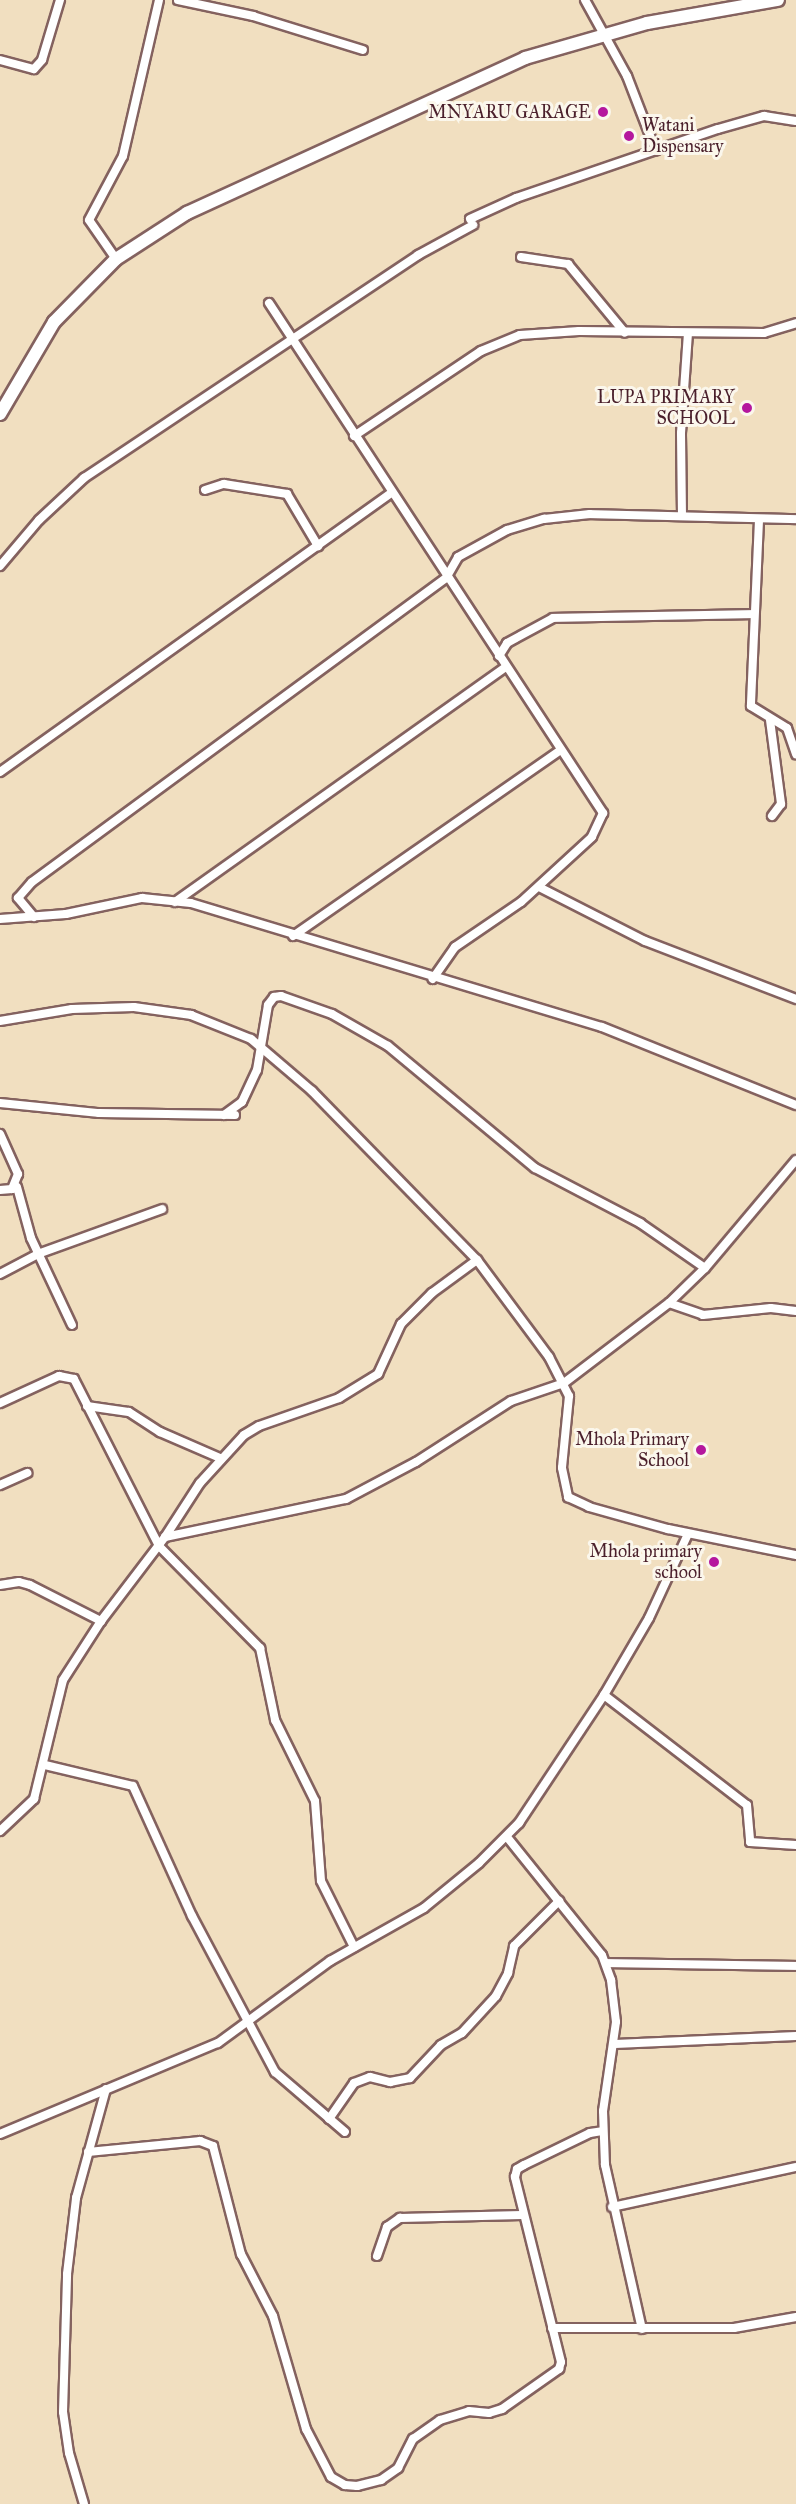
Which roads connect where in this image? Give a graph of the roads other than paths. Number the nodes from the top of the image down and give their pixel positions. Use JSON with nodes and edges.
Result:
{"nodes":[{"id":1,"x":60,"y":0,"type":"edge"},
{"id":2,"x":159,"y":0,"type":"edge"},
{"id":3,"x":178,"y":0,"type":"edge"},
{"id":4,"x":585,"y":0,"type":"edge"},
{"id":5,"x":778,"y":0,"type":"edge"},
{"id":6,"x":605,"y":34,"type":"junction"},
{"id":7,"x":363,"y":50,"type":"dead end"},
{"id":8,"x":0,"y":60,"type":"edge"},
{"id":9,"x":796,"y":121,"type":"edge"},
{"id":10,"x":656,"y":151,"type":"junction"},
{"id":11,"x":521,"y":257,"type":"dead end"},
{"id":12,"x":116,"y":259,"type":"junction"},
{"id":13,"x":270,"y":303,"type":"dead end"},
{"id":14,"x":796,"y":323,"type":"edge"},
{"id":15,"x":625,"y":333,"type":"junction"},
{"id":16,"x":688,"y":334,"type":"junction"},
{"id":17,"x":292,"y":338,"type":"junction"},
{"id":18,"x":0,"y":414,"type":"edge"},
{"id":19,"x":354,"y":436,"type":"junction"},
{"id":20,"x":205,"y":490,"type":"dead end"},
{"id":21,"x":391,"y":494,"type":"junction"},
{"id":22,"x":682,"y":516,"type":"junction"},
{"id":23,"x":796,"y":519,"type":"edge"},
{"id":24,"x":759,"y":520,"type":"junction"},
{"id":25,"x":318,"y":546,"type":"junction"},
{"id":26,"x":0,"y":566,"type":"edge"},
{"id":27,"x":447,"y":578,"type":"junction"},
{"id":28,"x":753,"y":614,"type":"junction"},
{"id":29,"x":498,"y":656,"type":"junction"},
{"id":30,"x":506,"y":668,"type":"junction"},
{"id":31,"x":770,"y":720,"type":"junction"},
{"id":32,"x":561,"y":750,"type":"junction"},
{"id":33,"x":796,"y":754,"type":"edge"},
{"id":34,"x":0,"y":772,"type":"edge"},
{"id":35,"x":772,"y":816,"type":"dead end"},
{"id":36,"x":539,"y":887,"type":"junction"},
{"id":37,"x":175,"y":902,"type":"junction"},
{"id":38,"x":34,"y":917,"type":"junction"},
{"id":39,"x":0,"y":919,"type":"edge"},
{"id":40,"x":294,"y":936,"type":"junction"},
{"id":41,"x":433,"y":979,"type":"junction"},
{"id":42,"x":796,"y":999,"type":"edge"},
{"id":43,"x":0,"y":1021,"type":"edge"},
{"id":44,"x":263,"y":1049,"type":"junction"},
{"id":45,"x":0,"y":1102,"type":"edge"},
{"id":46,"x":796,"y":1105,"type":"edge"},
{"id":47,"x":224,"y":1115,"type":"junction"},
{"id":48,"x":235,"y":1115,"type":"dead end"},
{"id":49,"x":0,"y":1134,"type":"edge"},
{"id":50,"x":796,"y":1160,"type":"edge"},
{"id":51,"x":12,"y":1189,"type":"junction"},
{"id":52,"x":0,"y":1190,"type":"edge"},
{"id":53,"x":162,"y":1209,"type":"dead end"},
{"id":54,"x":38,"y":1254,"type":"junction"},
{"id":55,"x":477,"y":1260,"type":"junction"},
{"id":56,"x":705,"y":1268,"type":"junction"},
{"id":57,"x":0,"y":1274,"type":"edge"},
{"id":58,"x":669,"y":1303,"type":"junction"},
{"id":59,"x":796,"y":1311,"type":"edge"},
{"id":60,"x":72,"y":1325,"type":"dead end"},
{"id":61,"x":564,"y":1383,"type":"junction"},
{"id":62,"x":0,"y":1403,"type":"edge"},
{"id":63,"x":87,"y":1406,"type":"junction"},
{"id":64,"x":220,"y":1458,"type":"junction"},
{"id":65,"x":27,"y":1473,"type":"dead end"},
{"id":66,"x":0,"y":1485,"type":"edge"},
{"id":67,"x":688,"y":1534,"type":"junction"},
{"id":68,"x":165,"y":1537,"type":"junction"},
{"id":69,"x":159,"y":1546,"type":"junction"},
{"id":70,"x":796,"y":1555,"type":"edge"},
{"id":71,"x":0,"y":1585,"type":"edge"},
{"id":72,"x":101,"y":1621,"type":"junction"},
{"id":73,"x":604,"y":1695,"type":"junction"},
{"id":74,"x":45,"y":1765,"type":"junction"},
{"id":75,"x":0,"y":1831,"type":"edge"},
{"id":76,"x":507,"y":1837,"type":"junction"},
{"id":77,"x":796,"y":1845,"type":"edge"},
{"id":78,"x":560,"y":1901,"type":"junction"},
{"id":79,"x":354,"y":1947,"type":"junction"},
{"id":80,"x":606,"y":1963,"type":"junction"},
{"id":81,"x":796,"y":1966,"type":"edge"},
{"id":82,"x":250,"y":2022,"type":"junction"},
{"id":83,"x":796,"y":2036,"type":"edge"},
{"id":84,"x":615,"y":2044,"type":"junction"},
{"id":85,"x":106,"y":2089,"type":"junction"},
{"id":86,"x":329,"y":2119,"type":"junction"},
{"id":87,"x":602,"y":2131,"type":"junction"},
{"id":88,"x":345,"y":2132,"type":"dead end"},
{"id":89,"x":0,"y":2134,"type":"edge"},
{"id":90,"x":88,"y":2152,"type":"junction"},
{"id":91,"x":796,"y":2167,"type":"edge"},
{"id":92,"x":612,"y":2207,"type":"junction"},
{"id":93,"x":522,"y":2216,"type":"junction"},
{"id":94,"x":377,"y":2256,"type":"dead end"},
{"id":95,"x":796,"y":2317,"type":"edge"},
{"id":96,"x":552,"y":2328,"type":"junction"},
{"id":97,"x":642,"y":2329,"type":"junction"},
{"id":98,"x":84,"y":2504,"type":"edge"}],
"edges":[{"from":1,"to":8,"type":"street"},
{"from":2,"to":12,"type":"street"},
{"from":3,"to":7,"type":"street"},
{"from":4,"to":6,"type":"street"},
{"from":5,"to":6,"type":"main road"},
{"from":6,"to":10,"type":"street"},
{"from":6,"to":12,"type":"main road"},
{"from":9,"to":10,"type":"street"},
{"from":10,"to":17,"type":"street"},
{"from":11,"to":15,"type":"street"},
{"from":12,"to":18,"type":"main road"},
{"from":13,"to":17,"type":"street"},
{"from":14,"to":16,"type":"street"},
{"from":15,"to":16,"type":"street"},
{"from":15,"to":19,"type":"street"},
{"from":16,"to":22,"type":"street"},
{"from":17,"to":19,"type":"street"},
{"from":17,"to":26,"type":"street"},
{"from":19,"to":21,"type":"street"},
{"from":20,"to":25,"type":"street"},
{"from":21,"to":25,"type":"street"},
{"from":21,"to":27,"type":"street"},
{"from":22,"to":24,"type":"street"},
{"from":22,"to":27,"type":"street"},
{"from":23,"to":24,"type":"street"},
{"from":24,"to":28,"type":"street"},
{"from":25,"to":34,"type":"street"},
{"from":27,"to":29,"type":"street"},
{"from":27,"to":38,"type":"street"},
{"from":28,"to":29,"type":"street"},
{"from":28,"to":31,"type":"street"},
{"from":29,"to":30,"type":"street"},
{"from":30,"to":32,"type":"street"},
{"from":30,"to":37,"type":"street"},
{"from":31,"to":33,"type":"street"},
{"from":31,"to":35,"type":"street"},
{"from":32,"to":36,"type":"street"},
{"from":32,"to":40,"type":"street"},
{"from":36,"to":41,"type":"street"},
{"from":36,"to":42,"type":"street"},
{"from":37,"to":38,"type":"street"},
{"from":37,"to":40,"type":"street"},
{"from":38,"to":39,"type":"street"},
{"from":40,"to":41,"type":"street"},
{"from":41,"to":46,"type":"street"},
{"from":43,"to":44,"type":"street"},
{"from":44,"to":47,"type":"street"},
{"from":44,"to":55,"type":"street"},
{"from":44,"to":56,"type":"street"},
{"from":45,"to":47,"type":"street"},
{"from":47,"to":48,"type":"street"},
{"from":49,"to":51,"type":"street"},
{"from":50,"to":56,"type":"street"},
{"from":51,"to":52,"type":"street"},
{"from":51,"to":54,"type":"street"},
{"from":53,"to":54,"type":"street"},
{"from":54,"to":57,"type":"street"},
{"from":54,"to":60,"type":"street"},
{"from":55,"to":61,"type":"street"},
{"from":55,"to":64,"type":"street"},
{"from":56,"to":58,"type":"street"},
{"from":58,"to":59,"type":"street"},
{"from":58,"to":61,"type":"street"},
{"from":61,"to":67,"type":"street"},
{"from":61,"to":68,"type":"street"},
{"from":62,"to":63,"type":"street"},
{"from":63,"to":64,"type":"street"},
{"from":63,"to":69,"type":"street"},
{"from":64,"to":68,"type":"street"},
{"from":65,"to":66,"type":"street"},
{"from":67,"to":70,"type":"street"},
{"from":67,"to":73,"type":"street"},
{"from":68,"to":69,"type":"street"},
{"from":69,"to":72,"type":"street"},
{"from":69,"to":79,"type":"street"},
{"from":71,"to":72,"type":"street"},
{"from":72,"to":74,"type":"street"},
{"from":73,"to":76,"type":"street"},
{"from":73,"to":77,"type":"street"},
{"from":74,"to":75,"type":"street"},
{"from":74,"to":82,"type":"street"},
{"from":76,"to":78,"type":"street"},
{"from":76,"to":79,"type":"street"},
{"from":78,"to":80,"type":"street"},
{"from":78,"to":86,"type":"street"},
{"from":79,"to":82,"type":"street"},
{"from":80,"to":81,"type":"street"},
{"from":80,"to":84,"type":"street"},
{"from":82,"to":85,"type":"street"},
{"from":82,"to":86,"type":"street"},
{"from":83,"to":84,"type":"street"},
{"from":84,"to":87,"type":"street"},
{"from":85,"to":89,"type":"street"},
{"from":85,"to":90,"type":"street"},
{"from":86,"to":88,"type":"street"},
{"from":87,"to":92,"type":"street"},
{"from":87,"to":93,"type":"street"},
{"from":90,"to":96,"type":"street"},
{"from":90,"to":98,"type":"street"},
{"from":91,"to":92,"type":"street"},
{"from":92,"to":97,"type":"street"},
{"from":93,"to":94,"type":"street"},
{"from":93,"to":96,"type":"street"},
{"from":95,"to":97,"type":"street"},
{"from":96,"to":97,"type":"street"}]}
